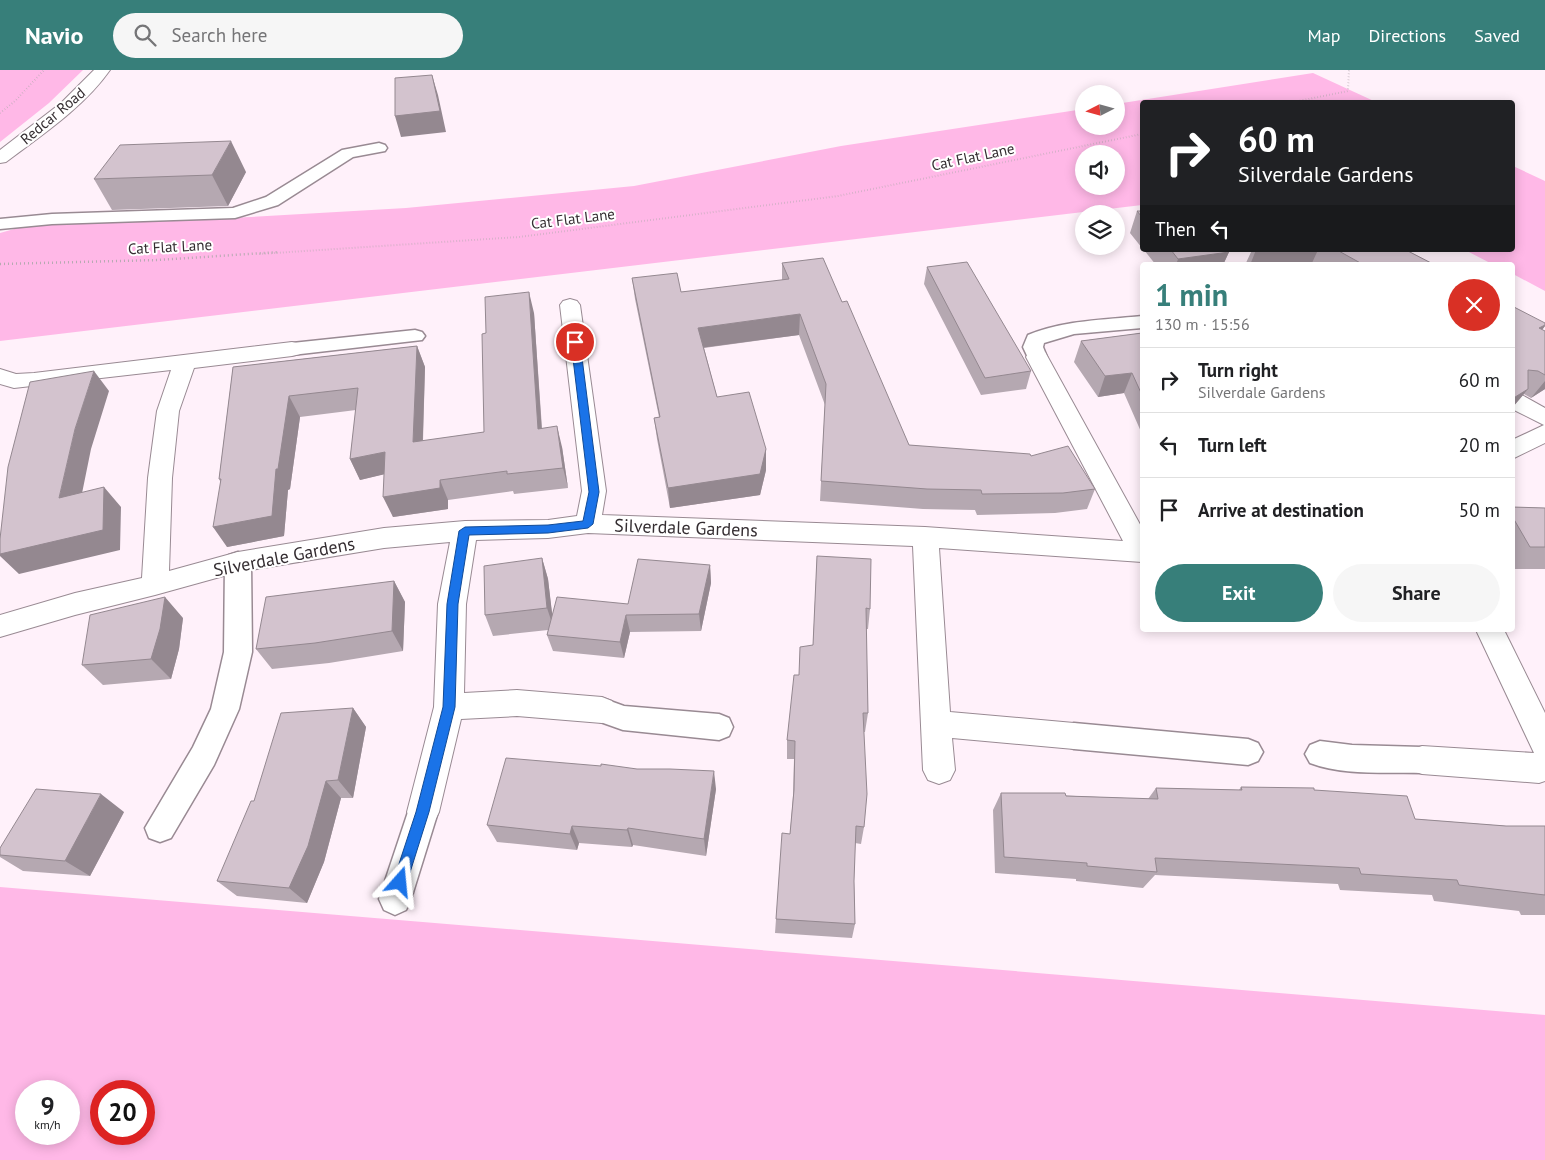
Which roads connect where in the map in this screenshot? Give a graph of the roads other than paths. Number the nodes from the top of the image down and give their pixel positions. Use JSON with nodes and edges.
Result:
{"nodes":[{"id":1,"x":102,"y":70,"type":"edge"},
{"id":2,"x":380,"y":148,"type":"dead end"},
{"id":3,"x":0,"y":158,"type":"edge"},
{"id":4,"x":0,"y":224,"type":"edge"},
{"id":5,"x":570,"y":305,"type":"dead end"},
{"id":6,"x":1140,"y":322,"type":"edge"},
{"id":7,"x":414,"y":336,"type":"dead end"},
{"id":8,"x":292,"y":349,"type":"joint"},
{"id":9,"x":1037,"y":357,"type":"joint"},
{"id":10,"x":185,"y":363,"type":"junction"},
{"id":11,"x":0,"y":376,"type":"edge"},
{"id":12,"x":1515,"y":402,"type":"edge"},
{"id":13,"x":1545,"y":418,"type":"edge"},
{"id":14,"x":1545,"y":433,"type":"edge"},
{"id":15,"x":1515,"y":449,"type":"edge"},
{"id":16,"x":588,"y":524,"type":"junction"},
{"id":17,"x":465,"y":531,"type":"junction"},
{"id":18,"x":925,"y":536,"type":"junction"},
{"id":19,"x":1140,"y":548,"type":"edge"},
{"id":20,"x":1140,"y":552,"type":"edge"},
{"id":21,"x":238,"y":562,"type":"junction"},
{"id":22,"x":155,"y":585,"type":"junction"},
{"id":23,"x":0,"y":626,"type":"edge"},
{"id":24,"x":1491,"y":632,"type":"edge"},
{"id":25,"x":449,"y":707,"type":"junction"},
{"id":26,"x":602,"y":710,"type":"joint"},
{"id":27,"x":936,"y":724,"type":"junction"},
{"id":28,"x":719,"y":727,"type":"dead end"},
{"id":29,"x":1074,"y":736,"type":"joint"},
{"id":30,"x":1545,"y":744,"type":"edge"},
{"id":31,"x":1248,"y":752,"type":"dead end"},
{"id":32,"x":1320,"y":754,"type":"dead end"},
{"id":33,"x":1422,"y":760,"type":"joint"},
{"id":34,"x":1545,"y":763,"type":"edge"},
{"id":35,"x":939,"y":770,"type":"dead end"},
{"id":36,"x":423,"y":812,"type":"joint"},
{"id":37,"x":160,"y":828,"type":"dead end"},
{"id":38,"x":395,"y":899,"type":"dead end"}],
"edges":[{"from":1,"to":3,"type":"street","name":"Redcar Road"},
{"from":2,"to":4,"type":"lane"},
{"from":5,"to":16,"type":"street"},
{"from":6,"to":9,"type":"lane"},
{"from":7,"to":8,"type":"lane"},
{"from":8,"to":10,"type":"street"},
{"from":9,"to":19,"type":"street"},
{"from":10,"to":11,"type":"street"},
{"from":10,"to":22,"type":"street"},
{"from":12,"to":13,"type":"street"},
{"from":14,"to":15,"type":"street"},
{"from":16,"to":17,"type":"street","name":"Silverdale Gardens"},
{"from":16,"to":18,"type":"street","name":"Silverdale Gardens"},
{"from":17,"to":21,"type":"street","name":"Silverdale Gardens"},
{"from":17,"to":25,"type":"street"},
{"from":18,"to":20,"type":"street","name":"Silverdale Gardens"},
{"from":18,"to":27,"type":"street"},
{"from":21,"to":22,"type":"street","name":"Silverdale Gardens"},
{"from":21,"to":37,"type":"lane"},
{"from":22,"to":23,"type":"street","name":"Silverdale Gardens"},
{"from":24,"to":30,"type":"street"},
{"from":25,"to":26,"type":"street"},
{"from":25,"to":36,"type":"street"},
{"from":26,"to":28,"type":"lane"},
{"from":27,"to":29,"type":"street"},
{"from":27,"to":35,"type":"street"},
{"from":29,"to":31,"type":"lane"},
{"from":32,"to":33,"type":"lane"},
{"from":33,"to":34,"type":"street"},
{"from":36,"to":38,"type":"lane"}]}
